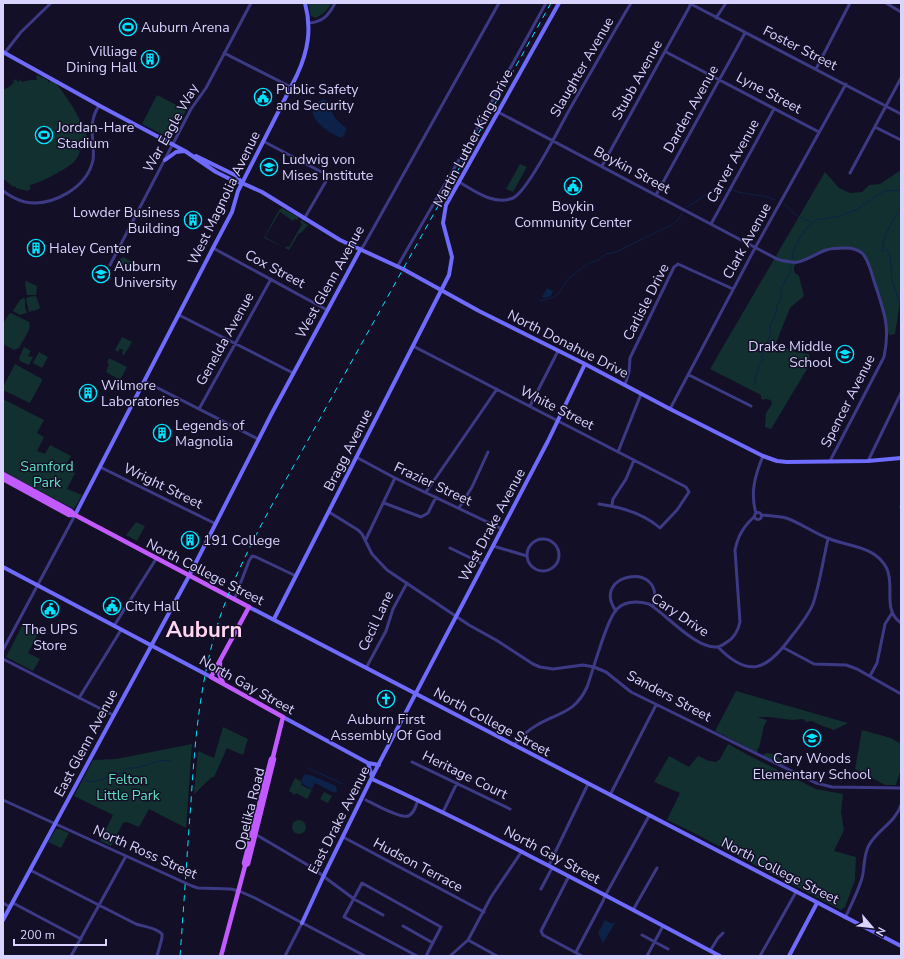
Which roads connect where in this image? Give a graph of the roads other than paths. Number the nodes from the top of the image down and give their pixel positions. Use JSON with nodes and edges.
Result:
{"nodes":[{"id":1,"x":51,"y":3,"type":"edge"},
{"id":2,"x":251,"y":3,"type":"edge"},
{"id":3,"x":305,"y":3,"type":"edge"},
{"id":4,"x":335,"y":3,"type":"edge"},
{"id":5,"x":498,"y":3,"type":"edge"},
{"id":6,"x":546,"y":3,"type":"edge"},
{"id":7,"x":559,"y":3,"type":"edge"},
{"id":8,"x":630,"y":3,"type":"edge"},
{"id":9,"x":726,"y":3,"type":"edge"},
{"id":10,"x":850,"y":3,"type":"edge"},
{"id":11,"x":886,"y":3,"type":"edge"},
{"id":12,"x":690,"y":4,"type":"edge"},
{"id":13,"x":901,"y":12,"type":"edge"},
{"id":14,"x":716,"y":18,"type":"junction"},
{"id":15,"x":309,"y":23,"type":"junction"},
{"id":16,"x":745,"y":33,"type":"junction"},
{"id":17,"x":666,"y":52,"type":"junction"},
{"id":18,"x":4,"y":53,"type":"edge"},
{"id":19,"x":224,"y":53,"type":"junction"},
{"id":20,"x":816,"y":69,"type":"junction"},
{"id":21,"x":901,"y":78,"type":"edge"},
{"id":22,"x":720,"y":80,"type":"junction"},
{"id":23,"x":846,"y":84,"type":"junction"},
{"id":24,"x":291,"y":88,"type":"junction"},
{"id":25,"x":99,"y":106,"type":"junction"},
{"id":26,"x":886,"y":106,"type":"junction"},
{"id":27,"x":774,"y":109,"type":"junction"},
{"id":28,"x":498,"y":112,"type":"junction"},
{"id":29,"x":901,"y":114,"type":"edge"},
{"id":30,"x":875,"y":127,"type":"junction"},
{"id":31,"x":819,"y":132,"type":"junction"},
{"id":32,"x":901,"y":140,"type":"edge"},
{"id":33,"x":263,"y":141,"type":"junction"},
{"id":34,"x":552,"y":142,"type":"junction"},
{"id":35,"x":173,"y":144,"type":"junction"},
{"id":36,"x":185,"y":151,"type":"junction"},
{"id":37,"x":165,"y":160,"type":"junction"},
{"id":38,"x":602,"y":166,"type":"junction"},
{"id":39,"x":850,"y":173,"type":"dead end"},
{"id":40,"x":242,"y":182,"type":"junction"},
{"id":41,"x":459,"y":182,"type":"junction"},
{"id":42,"x":3,"y":191,"type":"edge"},
{"id":43,"x":656,"y":195,"type":"junction"},
{"id":44,"x":304,"y":219,"type":"junction"},
{"id":45,"x":710,"y":224,"type":"junction"},
{"id":46,"x":213,"y":248,"type":"junction"},
{"id":47,"x":755,"y":248,"type":"junction"},
{"id":48,"x":360,"y":250,"type":"junction"},
{"id":49,"x":110,"y":265,"type":"dead end"},
{"id":50,"x":397,"y":267,"type":"junction"},
{"id":51,"x":271,"y":280,"type":"junction"},
{"id":52,"x":733,"y":289,"type":"junction"},
{"id":53,"x":441,"y":290,"type":"junction"},
{"id":54,"x":327,"y":310,"type":"junction"},
{"id":55,"x":179,"y":315,"type":"junction"},
{"id":56,"x":235,"y":343,"type":"junction"},
{"id":57,"x":413,"y":346,"type":"junction"},
{"id":58,"x":558,"y":350,"type":"junction"},
{"id":59,"x":585,"y":364,"type":"junction"},
{"id":60,"x":293,"y":374,"type":"junction"},
{"id":61,"x":689,"y":374,"type":"junction"},
{"id":62,"x":144,"y":382,"type":"junction"},
{"id":63,"x":625,"y":385,"type":"junction"},
{"id":64,"x":497,"y":389,"type":"junction"},
{"id":65,"x":901,"y":393,"type":"edge"},
{"id":66,"x":641,"y":394,"type":"junction"},
{"id":67,"x":530,"y":406,"type":"junction"},
{"id":68,"x":751,"y":406,"type":"dead end"},
{"id":69,"x":199,"y":409,"type":"junction"},
{"id":70,"x":670,"y":409,"type":"junction"},
{"id":71,"x":558,"y":421,"type":"junction"},
{"id":72,"x":258,"y":439,"type":"junction"},
{"id":73,"x":488,"y":452,"type":"dead end"},
{"id":74,"x":618,"y":452,"type":"junction"},
{"id":75,"x":763,"y":456,"type":"junction"},
{"id":76,"x":356,"y":457,"type":"junction"},
{"id":77,"x":901,"y":458,"type":"edge"},
{"id":78,"x":634,"y":460,"type":"junction"},
{"id":79,"x":831,"y":461,"type":"junction"},
{"id":80,"x":868,"y":461,"type":"junction"},
{"id":81,"x":100,"y":467,"type":"junction"},
{"id":82,"x":3,"y":474,"type":"edge"},
{"id":83,"x":395,"y":478,"type":"junction"},
{"id":84,"x":3,"y":479,"type":"edge"},
{"id":85,"x":426,"y":492,"type":"junction"},
{"id":86,"x":436,"y":497,"type":"junction"},
{"id":87,"x":384,"y":503,"type":"junction"},
{"id":88,"x":599,"y":504,"type":"dead end"},
{"id":89,"x":612,"y":506,"type":"junction"},
{"id":90,"x":459,"y":508,"type":"junction"},
{"id":91,"x":329,"y":512,"type":"junction"},
{"id":92,"x":756,"y":513,"type":"junction"},
{"id":93,"x":75,"y":515,"type":"junction"},
{"id":94,"x":762,"y":515,"type":"junction"},
{"id":95,"x":754,"y":517,"type":"junction"},
{"id":96,"x":216,"y":524,"type":"junction"},
{"id":97,"x":502,"y":529,"type":"junction"},
{"id":98,"x":366,"y":539,"type":"junction"},
{"id":99,"x":828,"y":539,"type":"junction"},
{"id":100,"x":493,"y":546,"type":"junction"},
{"id":101,"x":450,"y":548,"type":"dead end"},
{"id":102,"x":527,"y":556,"type":"junction"},
{"id":103,"x":156,"y":559,"type":"junction"},
{"id":104,"x":483,"y":564,"type":"junction"},
{"id":105,"x":3,"y":567,"type":"edge"},
{"id":106,"x":189,"y":576,"type":"junction"},
{"id":107,"x":296,"y":576,"type":"junction"},
{"id":108,"x":407,"y":583,"type":"junction"},
{"id":109,"x":38,"y":586,"type":"junction"},
{"id":110,"x":234,"y":600,"type":"junction"},
{"id":111,"x":653,"y":606,"type":"junction"},
{"id":112,"x":249,"y":607,"type":"junction"},
{"id":113,"x":616,"y":611,"type":"junction"},
{"id":114,"x":892,"y":613,"type":"junction"},
{"id":115,"x":456,"y":617,"type":"junction"},
{"id":116,"x":274,"y":619,"type":"junction"},
{"id":117,"x":901,"y":623,"type":"edge"},
{"id":118,"x":114,"y":626,"type":"junction"},
{"id":119,"x":121,"y":630,"type":"junction"},
{"id":120,"x":151,"y":645,"type":"junction"},
{"id":121,"x":718,"y":647,"type":"junction"},
{"id":122,"x":784,"y":648,"type":"junction"},
{"id":123,"x":3,"y":650,"type":"edge"},
{"id":124,"x":3,"y":659,"type":"edge"},
{"id":125,"x":220,"y":659,"type":"junction"},
{"id":126,"x":594,"y":667,"type":"junction"},
{"id":127,"x":366,"y":668,"type":"junction"},
{"id":128,"x":870,"y":676,"type":"junction"},
{"id":129,"x":211,"y":677,"type":"junction"},
{"id":130,"x":224,"y":684,"type":"junction"},
{"id":131,"x":901,"y":694,"type":"edge"},
{"id":132,"x":416,"y":695,"type":"junction"},
{"id":133,"x":79,"y":698,"type":"junction"},
{"id":134,"x":656,"y":705,"type":"junction"},
{"id":135,"x":113,"y":715,"type":"junction"},
{"id":136,"x":283,"y":717,"type":"junction"},
{"id":137,"x":514,"y":745,"type":"junction"},
{"id":138,"x":412,"y":762,"type":"dead end"},
{"id":139,"x":368,"y":763,"type":"junction"},
{"id":140,"x":379,"y":765,"type":"junction"},
{"id":141,"x":372,"y":778,"type":"junction"},
{"id":142,"x":457,"y":783,"type":"junction"},
{"id":143,"x":588,"y":784,"type":"junction"},
{"id":144,"x":901,"y":788,"type":"edge"},
{"id":145,"x":610,"y":796,"type":"junction"},
{"id":146,"x":3,"y":800,"type":"edge"},
{"id":147,"x":366,"y":800,"type":"dead end"},
{"id":148,"x":418,"y":800,"type":"junction"},
{"id":149,"x":901,"y":805,"type":"edge"},
{"id":150,"x":510,"y":809,"type":"dead end"},
{"id":151,"x":443,"y":812,"type":"junction"},
{"id":152,"x":649,"y":816,"type":"junction"},
{"id":153,"x":55,"y":823,"type":"junction"},
{"id":154,"x":254,"y":834,"type":"junction"},
{"id":155,"x":343,"y":837,"type":"junction"},
{"id":156,"x":522,"y":851,"type":"junction"},
{"id":157,"x":126,"y":856,"type":"junction"},
{"id":158,"x":550,"y":867,"type":"junction"},
{"id":159,"x":658,"y":868,"type":"dead end"},
{"id":160,"x":30,"y":870,"type":"junction"},
{"id":161,"x":324,"y":875,"type":"junction"},
{"id":162,"x":569,"y":876,"type":"junction"},
{"id":163,"x":541,"y":889,"type":"dead end"},
{"id":164,"x":239,"y":891,"type":"junction"},
{"id":165,"x":796,"y":892,"type":"junction"},
{"id":166,"x":605,"y":896,"type":"junction"},
{"id":167,"x":354,"y":899,"type":"junction"},
{"id":168,"x":3,"y":903,"type":"edge"},
{"id":169,"x":817,"y":903,"type":"junction"},
{"id":170,"x":11,"y":905,"type":"junction"},
{"id":171,"x":100,"y":905,"type":"junction"},
{"id":172,"x":633,"y":910,"type":"junction"},
{"id":173,"x":484,"y":912,"type":"junction"},
{"id":174,"x":383,"y":915,"type":"dead end"},
{"id":175,"x":845,"y":918,"type":"junction"},
{"id":176,"x":3,"y":920,"type":"edge"},
{"id":177,"x":302,"y":923,"type":"junction"},
{"id":178,"x":403,"y":926,"type":"dead end"},
{"id":179,"x":663,"y":926,"type":"junction"},
{"id":180,"x":723,"y":933,"type":"dead end"},
{"id":181,"x":642,"y":935,"type":"dead end"},
{"id":182,"x":81,"y":939,"type":"junction"},
{"id":183,"x":468,"y":940,"type":"junction"},
{"id":184,"x":655,"y":942,"type":"junction"},
{"id":185,"x":433,"y":943,"type":"junction"},
{"id":186,"x":901,"y":946,"type":"edge"},
{"id":187,"x":668,"y":949,"type":"dead end"},
{"id":188,"x":710,"y":951,"type":"junction"},
{"id":189,"x":576,"y":952,"type":"junction"},
{"id":190,"x":71,"y":956,"type":"edge"},
{"id":191,"x":157,"y":956,"type":"edge"},
{"id":192,"x":221,"y":956,"type":"edge"},
{"id":193,"x":285,"y":956,"type":"edge"},
{"id":194,"x":365,"y":956,"type":"edge"},
{"id":195,"x":417,"y":956,"type":"edge"},
{"id":196,"x":426,"y":956,"type":"edge"},
{"id":197,"x":450,"y":956,"type":"edge"},
{"id":198,"x":497,"y":956,"type":"edge"},
{"id":199,"x":582,"y":956,"type":"edge"},
{"id":200,"x":648,"y":956,"type":"edge"},
{"id":201,"x":720,"y":956,"type":"edge"},
{"id":202,"x":760,"y":956,"type":"edge"},
{"id":203,"x":789,"y":956,"type":"edge"}],
"edges":[{"from":1,"to":18,"type":"street"},
{"from":2,"to":19,"type":"street","name":"War Eagle Way"},
{"from":3,"to":15,"type":"street","name":"West Magnolia Avenue"},
{"from":4,"to":15,"type":"street"},
{"from":5,"to":48,"type":"street","name":"West Glenn Avenue"},
{"from":6,"to":50,"type":"street"},
{"from":7,"to":28,"type":"street","name":"Martin Luther King Drive"},
{"from":8,"to":34,"type":"street","name":"Slaughter Avenue"},
{"from":9,"to":14,"type":"street"},
{"from":10,"to":20,"type":"street"},
{"from":11,"to":13,"type":"street"},
{"from":12,"to":14,"type":"street","name":"Foster Street"},
{"from":12,"to":17,"type":"street","name":"Stubb Avenue"},
{"from":14,"to":16,"type":"street","name":"Foster Street"},
{"from":15,"to":24,"type":"street","name":"West Magnolia Avenue"},
{"from":16,"to":20,"type":"street","name":"Foster Street"},
{"from":16,"to":22,"type":"street","name":"Darden Avenue"},
{"from":17,"to":22,"type":"street","name":"Lyne Street"},
{"from":17,"to":38,"type":"street","name":"Stubb Avenue"},
{"from":18,"to":25,"type":"street","name":"North Donahue Drive"},
{"from":19,"to":24,"type":"street"},
{"from":19,"to":35,"type":"street","name":"War Eagle Way"},
{"from":20,"to":23,"type":"street","name":"Foster Street"},
{"from":21,"to":26,"type":"street"},
{"from":22,"to":27,"type":"street","name":"Lyne Street"},
{"from":22,"to":43,"type":"street","name":"Darden Avenue"},
{"from":23,"to":26,"type":"street","name":"Foster Street"},
{"from":23,"to":31,"type":"street","name":"Clark Avenue"},
{"from":24,"to":33,"type":"street","name":"West Magnolia Avenue"},
{"from":25,"to":35,"type":"street","name":"North Donahue Drive"},
{"from":25,"to":42,"type":"street"},
{"from":26,"to":29,"type":"street","name":"Foster Street"},
{"from":26,"to":30,"type":"street"},
{"from":27,"to":31,"type":"street","name":"Lyne Street"},
{"from":27,"to":45,"type":"street","name":"Carver Avenue"},
{"from":28,"to":34,"type":"street","name":"Boykin Street"},
{"from":28,"to":41,"type":"street","name":"Martin Luther King Drive"},
{"from":30,"to":32,"type":"street"},
{"from":30,"to":39,"type":"street"},
{"from":31,"to":47,"type":"street","name":"Clark Avenue"},
{"from":33,"to":40,"type":"street","name":"West Magnolia Avenue"},
{"from":33,"to":44,"type":"street"},
{"from":34,"to":38,"type":"street","name":"Boykin Street"},
{"from":34,"to":41,"type":"street","name":"Slaughter Avenue"},
{"from":35,"to":36,"type":"street","name":"North Donahue Drive"},
{"from":35,"to":37,"type":"street","name":"War Eagle Way"},
{"from":36,"to":37,"type":"street"},
{"from":36,"to":40,"type":"street","name":"North Donahue Drive"},
{"from":37,"to":49,"type":"street","name":"War Eagle Way"},
{"from":38,"to":43,"type":"street","name":"Boykin Street"},
{"from":40,"to":44,"type":"street","name":"North Donahue Drive"},
{"from":40,"to":46,"type":"street","name":"West Magnolia Avenue"},
{"from":41,"to":53,"type":"street","name":"Martin Luther King Drive"},
{"from":43,"to":45,"type":"street","name":"Boykin Street"},
{"from":44,"to":48,"type":"street","name":"North Donahue Drive"},
{"from":45,"to":47,"type":"street","name":"Boykin Street"},
{"from":46,"to":51,"type":"street","name":"Cox Street"},
{"from":46,"to":55,"type":"street","name":"West Magnolia Avenue"},
{"from":47,"to":52,"type":"street","name":"Clark Avenue"},
{"from":47,"to":79,"type":"street","name":"Spencer Avenue"},
{"from":48,"to":50,"type":"street","name":"North Donahue Drive"},
{"from":48,"to":54,"type":"street","name":"West Glenn Avenue"},
{"from":50,"to":53,"type":"street","name":"North Donahue Drive"},
{"from":51,"to":54,"type":"street","name":"Cox Street"},
{"from":51,"to":56,"type":"street","name":"Genelda Avenue"},
{"from":52,"to":61,"type":"street","name":"Clark Avenue"},
{"from":52,"to":63,"type":"street","name":"Carlisle Drive"},
{"from":53,"to":57,"type":"street","name":"Bragg Avenue"},
{"from":53,"to":58,"type":"street","name":"North Donahue Drive"},
{"from":54,"to":60,"type":"street","name":"West Glenn Avenue"},
{"from":55,"to":56,"type":"street"},
{"from":55,"to":62,"type":"street","name":"West Magnolia Avenue"},
{"from":56,"to":60,"type":"street"},
{"from":56,"to":69,"type":"street","name":"Genelda Avenue"},
{"from":57,"to":64,"type":"street","name":"White Street"},
{"from":57,"to":76,"type":"street","name":"Bragg Avenue"},
{"from":58,"to":59,"type":"street","name":"North Donahue Drive"},
{"from":58,"to":67,"type":"street"},
{"from":59,"to":63,"type":"street","name":"North Donahue Drive"},
{"from":59,"to":71,"type":"street","name":"West Drake Avenue"},
{"from":60,"to":72,"type":"street","name":"West Glenn Avenue"},
{"from":61,"to":68,"type":"street"},
{"from":61,"to":70,"type":"street","name":"Clark Avenue"},
{"from":62,"to":69,"type":"street"},
{"from":62,"to":81,"type":"street","name":"West Magnolia Avenue"},
{"from":63,"to":66,"type":"street","name":"North Donahue Drive"},
{"from":64,"to":67,"type":"street","name":"White Street"},
{"from":64,"to":85,"type":"street"},
{"from":65,"to":80,"type":"street"},
{"from":66,"to":70,"type":"street","name":"North Donahue Drive"},
{"from":66,"to":74,"type":"street"},
{"from":67,"to":71,"type":"street","name":"White Street"},
{"from":69,"to":72,"type":"street"},
{"from":70,"to":75,"type":"street","name":"North Donahue Drive"},
{"from":71,"to":74,"type":"street","name":"White Street"},
{"from":71,"to":97,"type":"street","name":"West Drake Avenue"},
{"from":72,"to":96,"type":"street","name":"West Glenn Avenue"},
{"from":73,"to":90,"type":"street"},
{"from":74,"to":78,"type":"street","name":"White Street"},
{"from":75,"to":79,"type":"street","name":"North Donahue Drive"},
{"from":75,"to":92,"type":"street"},
{"from":76,"to":83,"type":"street","name":"Frazier Street"},
{"from":76,"to":91,"type":"street","name":"Bragg Avenue"},
{"from":77,"to":80,"type":"street","name":"North Donahue Drive"},
{"from":78,"to":89,"type":"street"},
{"from":78,"to":89,"type":"street","name":"White Street"},
{"from":79,"to":80,"type":"street","name":"North Donahue Drive"},
{"from":81,"to":93,"type":"street","name":"West Magnolia Avenue"},
{"from":81,"to":96,"type":"street","name":"Wright Street"},
{"from":82,"to":93,"type":"main road"},
{"from":83,"to":85,"type":"street","name":"Frazier Street"},
{"from":83,"to":87,"type":"street"},
{"from":84,"to":93,"type":"main road"},
{"from":85,"to":86,"type":"street","name":"Frazier Street"},
{"from":86,"to":87,"type":"street"},
{"from":86,"to":90,"type":"street","name":"Frazier Street"},
{"from":87,"to":98,"type":"street"},
{"from":88,"to":89,"type":"street"},
{"from":90,"to":97,"type":"street","name":"Frazier Street"},
{"from":91,"to":98,"type":"street","name":"Sanders Street"},
{"from":91,"to":107,"type":"street","name":"Bragg Avenue"},
{"from":92,"to":94,"type":"street"},
{"from":92,"to":95,"type":"street"},
{"from":93,"to":103,"type":"main road","name":"North College Street"},
{"from":93,"to":109,"type":"street"},
{"from":94,"to":95,"type":"street"},
{"from":94,"to":99,"type":"street"},
{"from":95,"to":121,"type":"street","name":"Cary Drive"},
{"from":96,"to":106,"type":"street","name":"West Glenn Avenue"},
{"from":97,"to":100,"type":"street","name":"West Drake Avenue"},
{"from":98,"to":108,"type":"street","name":"Sanders Street"},
{"from":99,"to":114,"type":"street"},
{"from":99,"to":122,"type":"street"},
{"from":100,"to":102,"type":"street"},
{"from":100,"to":104,"type":"street","name":"West Drake Avenue"},
{"from":101,"to":104,"type":"street"},
{"from":102,"to":102,"type":"street"},
{"from":103,"to":106,"type":"main road","name":"North College Street"},
{"from":103,"to":118,"type":"street"},
{"from":104,"to":115,"type":"street","name":"West Drake Avenue"},
{"from":105,"to":109,"type":"street","name":"North Gay Street"},
{"from":106,"to":110,"type":"main road","name":"North College Street"},
{"from":106,"to":120,"type":"street","name":"East Glenn Avenue"},
{"from":107,"to":110,"type":"street"},
{"from":107,"to":116,"type":"street","name":"Bragg Avenue"},
{"from":108,"to":115,"type":"street","name":"Sanders Street"},
{"from":108,"to":127,"type":"street","name":"Cecil Lane"},
{"from":109,"to":118,"type":"street","name":"North Gay Street"},
{"from":109,"to":123,"type":"street"},
{"from":110,"to":112,"type":"main road","name":"North College Street"},
{"from":111,"to":113,"type":"street","name":"Cary Drive"},
{"from":111,"to":113,"type":"street"},
{"from":111,"to":121,"type":"street","name":"Cary Drive"},
{"from":112,"to":116,"type":"street","name":"North College Street"},
{"from":112,"to":125,"type":"main road"},
{"from":113,"to":126,"type":"street"},
{"from":114,"to":117,"type":"street"},
{"from":114,"to":128,"type":"street"},
{"from":115,"to":126,"type":"street","name":"Sanders Street"},
{"from":115,"to":132,"type":"street","name":"West Drake Avenue"},
{"from":116,"to":127,"type":"street","name":"North College Street"},
{"from":118,"to":119,"type":"street","name":"North Gay Street"},
{"from":119,"to":120,"type":"street","name":"North Gay Street"},
{"from":119,"to":133,"type":"street"},
{"from":120,"to":129,"type":"street","name":"North Gay Street"},
{"from":120,"to":135,"type":"street","name":"East Glenn Avenue"},
{"from":121,"to":122,"type":"street"},
{"from":122,"to":128,"type":"street"},
{"from":124,"to":133,"type":"street"},
{"from":125,"to":129,"type":"main road"},
{"from":125,"to":130,"type":"main road"},
{"from":126,"to":134,"type":"street","name":"Sanders Street"},
{"from":126,"to":137,"type":"street"},
{"from":127,"to":132,"type":"street","name":"North College Street"},
{"from":128,"to":131,"type":"street"},
{"from":129,"to":130,"type":"main road","name":"North Gay Street"},
{"from":130,"to":136,"type":"main road","name":"North Gay Street"},
{"from":132,"to":137,"type":"street","name":"North College Street"},
{"from":132,"to":140,"type":"street","name":"East Drake Avenue"},
{"from":133,"to":135,"type":"street"},
{"from":134,"to":144,"type":"street","name":"Sanders Street"},
{"from":134,"to":145,"type":"street"},
{"from":135,"to":153,"type":"street","name":"East Glenn Avenue"},
{"from":136,"to":139,"type":"street","name":"North Gay Street"},
{"from":136,"to":154,"type":"main road","name":"Opelika Road"},
{"from":137,"to":143,"type":"street","name":"North College Street"},
{"from":138,"to":142,"type":"street","name":"Heritage Court"},
{"from":139,"to":140,"type":"street","name":"North Gay Street"},
{"from":139,"to":141,"type":"street"},
{"from":140,"to":141,"type":"street","name":"East Drake Avenue"},
{"from":141,"to":148,"type":"street","name":"North Gay Street"},
{"from":141,"to":155,"type":"street","name":"East Drake Avenue"},
{"from":142,"to":150,"type":"street","name":"Heritage Court"},
{"from":142,"to":151,"type":"street"},
{"from":143,"to":145,"type":"street","name":"North College Street"},
{"from":143,"to":158,"type":"street"},
{"from":145,"to":152,"type":"street","name":"North College Street"},
{"from":146,"to":153,"type":"street","name":"North Ross Street"},
{"from":147,"to":148,"type":"street"},
{"from":148,"to":151,"type":"street","name":"North Gay Street"},
{"from":149,"to":175,"type":"street"},
{"from":151,"to":156,"type":"street","name":"North Gay Street"},
{"from":152,"to":165,"type":"street","name":"North College Street"},
{"from":152,"to":166,"type":"street"},
{"from":153,"to":157,"type":"street","name":"North Ross Street"},
{"from":153,"to":160,"type":"street","name":"East Glenn Avenue"},
{"from":154,"to":161,"type":"street"},
{"from":154,"to":164,"type":"main road","name":"Opelika Road"},
{"from":155,"to":161,"type":"street","name":"East Drake Avenue"},
{"from":155,"to":173,"type":"street","name":"Hudson Terrace"},
{"from":156,"to":158,"type":"street","name":"North Gay Street"},
{"from":156,"to":173,"type":"street"},
{"from":157,"to":164,"type":"street","name":"North Ross Street"},
{"from":157,"to":171,"type":"street"},
{"from":158,"to":162,"type":"street","name":"North Gay Street"},
{"from":158,"to":163,"type":"street"},
{"from":159,"to":172,"type":"street"},
{"from":160,"to":170,"type":"street","name":"East Glenn Avenue"},
{"from":160,"to":171,"type":"street"},
{"from":161,"to":167,"type":"street"},
{"from":161,"to":177,"type":"street","name":"East Drake Avenue"},
{"from":162,"to":166,"type":"street","name":"North Gay Street"},
{"from":162,"to":189,"type":"street"},
{"from":164,"to":177,"type":"street","name":"North Ross Street"},
{"from":164,"to":192,"type":"main road","name":"Opelika Road"},
{"from":165,"to":169,"type":"street","name":"North College Street"},
{"from":165,"to":202,"type":"street"},
{"from":166,"to":172,"type":"street","name":"North Gay Street"},
{"from":166,"to":189,"type":"street"},
{"from":167,"to":174,"type":"street"},
{"from":167,"to":185,"type":"street"},
{"from":167,"to":195,"type":"street"},
{"from":168,"to":170,"type":"street"},
{"from":169,"to":175,"type":"street","name":"North College Street"},
{"from":169,"to":203,"type":"street"},
{"from":170,"to":176,"type":"street","name":"East Glenn Avenue"},
{"from":170,"to":182,"type":"street"},
{"from":171,"to":182,"type":"street"},
{"from":171,"to":191,"type":"street"},
{"from":172,"to":179,"type":"street","name":"North Gay Street"},
{"from":173,"to":183,"type":"street"},
{"from":175,"to":186,"type":"street","name":"North College Street"},
{"from":177,"to":193,"type":"street","name":"East Drake Avenue"},
{"from":177,"to":194,"type":"street","name":"North Ross Street"},
{"from":178,"to":185,"type":"street"},
{"from":179,"to":184,"type":"street"},
{"from":179,"to":188,"type":"street","name":"North Gay Street"},
{"from":180,"to":188,"type":"street"},
{"from":181,"to":184,"type":"street"},
{"from":182,"to":190,"type":"street"},
{"from":183,"to":197,"type":"street"},
{"from":183,"to":198,"type":"street"},
{"from":184,"to":187,"type":"street"},
{"from":184,"to":200,"type":"street"},
{"from":185,"to":196,"type":"street"},
{"from":188,"to":201,"type":"street","name":"North Gay Street"},
{"from":189,"to":199,"type":"street"}]}
